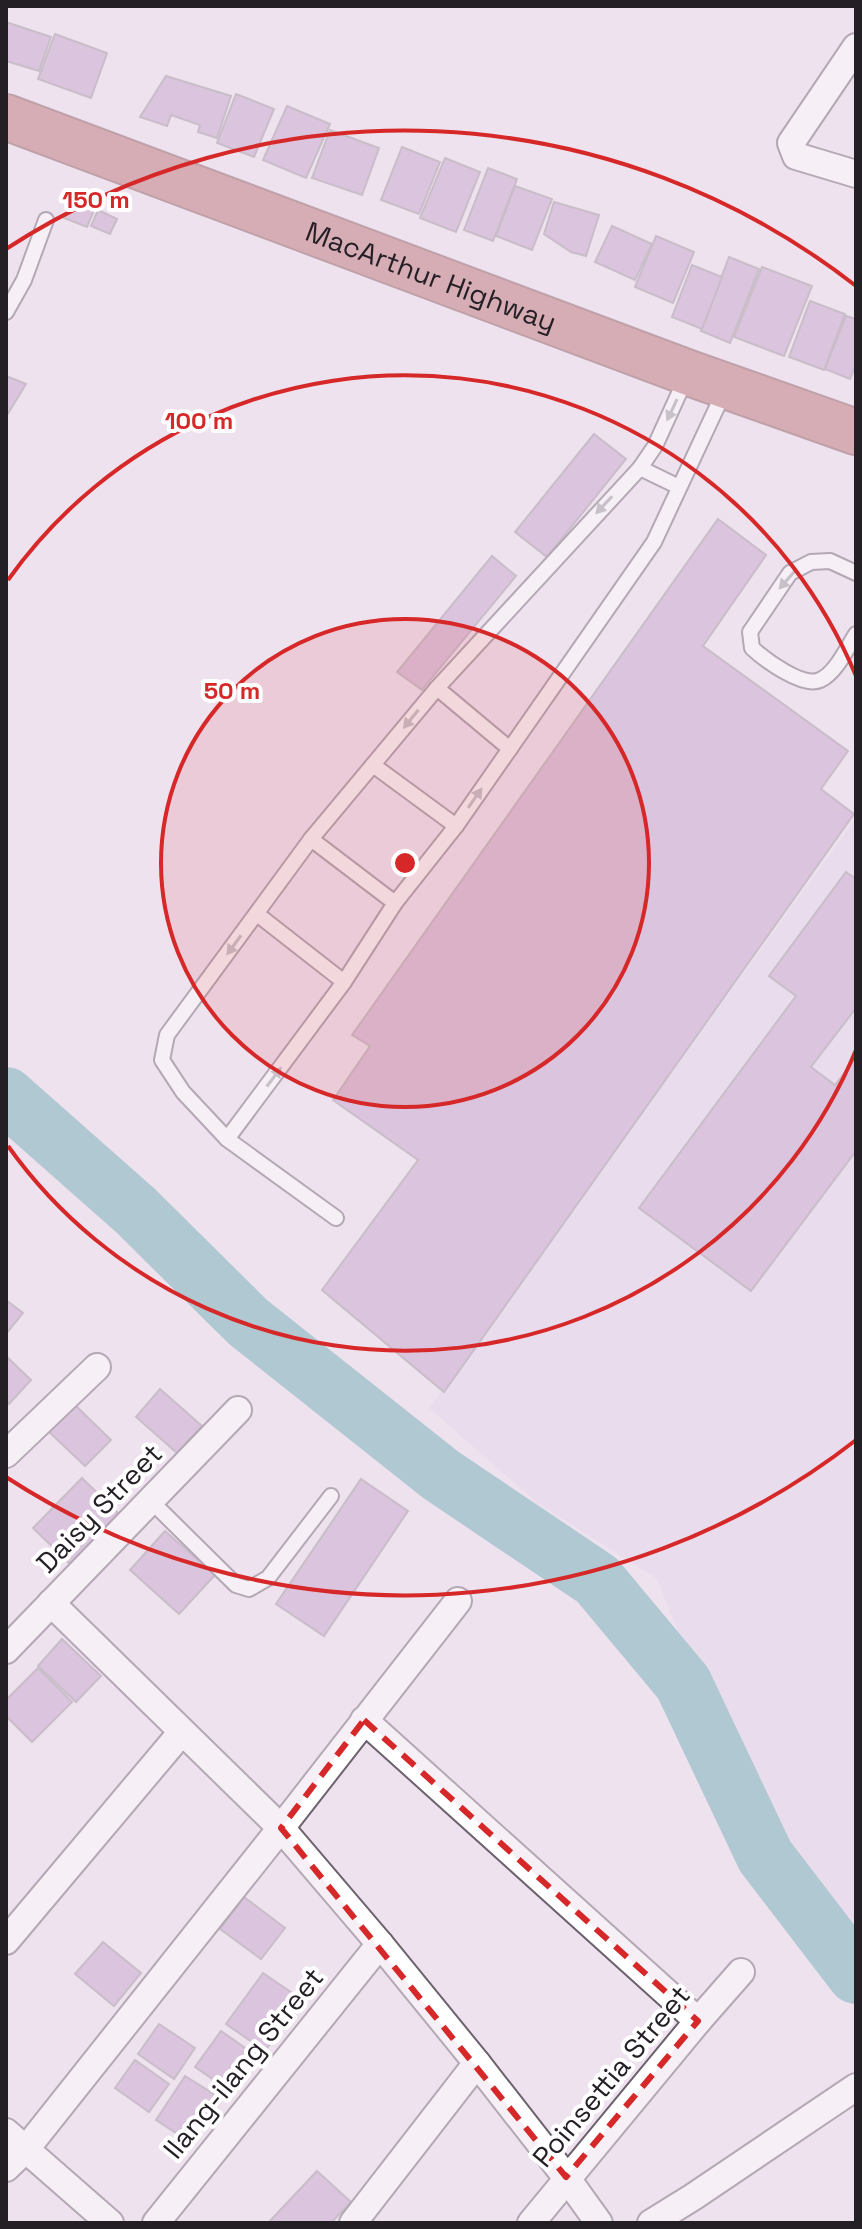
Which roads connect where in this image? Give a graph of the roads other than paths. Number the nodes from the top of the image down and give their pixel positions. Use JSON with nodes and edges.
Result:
{"nodes":[{"id":1,"x":856,"y":47,"type":"edge"},
{"id":2,"x":6,"y":117,"type":"edge"},
{"id":3,"x":856,"y":174,"type":"edge"},
{"id":4,"x":46,"y":220,"type":"dead end"},
{"id":5,"x":6,"y":312,"type":"edge"},
{"id":6,"x":707,"y":380,"type":"junction"},
{"id":7,"x":856,"y":432,"type":"edge"},
{"id":8,"x":640,"y":468,"type":"junction"},
{"id":9,"x":679,"y":487,"type":"junction"},
{"id":10,"x":856,"y":573,"type":"edge"},
{"id":11,"x":856,"y":634,"type":"edge"},
{"id":12,"x":437,"y":688,"type":"junction"},
{"id":13,"x":510,"y":749,"type":"junction"},
{"id":14,"x":373,"y":765,"type":"junction"},
{"id":15,"x":456,"y":826,"type":"junction"},
{"id":16,"x":311,"y":839,"type":"junction"},
{"id":17,"x":395,"y":903,"type":"junction"},
{"id":18,"x":257,"y":914,"type":"junction"},
{"id":19,"x":344,"y":982,"type":"junction"},
{"id":20,"x":227,"y":1139,"type":"junction"},
{"id":21,"x":336,"y":1218,"type":"dead end"},
{"id":22,"x":97,"y":1367,"type":"dead end"},
{"id":23,"x":238,"y":1410,"type":"dead end"},
{"id":24,"x":6,"y":1454,"type":"edge"},
{"id":25,"x":331,"y":1496,"type":"dead end"},
{"id":26,"x":151,"y":1501,"type":"junction"},
{"id":27,"x":458,"y":1601,"type":"dead end"},
{"id":28,"x":51,"y":1603,"type":"junction"},
{"id":29,"x":6,"y":1650,"type":"edge"},
{"id":30,"x":364,"y":1720,"type":"junction"},
{"id":31,"x":181,"y":1733,"type":"junction"},
{"id":32,"x":281,"y":1828,"type":"junction"},
{"id":33,"x":6,"y":1941,"type":"edge"},
{"id":34,"x":380,"y":1944,"type":"junction"},
{"id":35,"x":741,"y":1972,"type":"dead end"},
{"id":36,"x":698,"y":2021,"type":"junction"},
{"id":37,"x":477,"y":2063,"type":"junction"},
{"id":38,"x":856,"y":2087,"type":"edge"},
{"id":39,"x":16,"y":2140,"type":"edge"},
{"id":40,"x":6,"y":2168,"type":"edge"},
{"id":41,"x":566,"y":2177,"type":"junction"},
{"id":42,"x":110,"y":2223,"type":"edge"},
{"id":43,"x":156,"y":2223,"type":"edge"},
{"id":44,"x":353,"y":2223,"type":"edge"},
{"id":45,"x":531,"y":2223,"type":"edge"},
{"id":46,"x":599,"y":2223,"type":"edge"},
{"id":47,"x":651,"y":2223,"type":"edge"}],
"edges":[{"from":1,"to":3,"type":"street"},
{"from":2,"to":6,"type":"highway","name":"MacArthur Highway"},
{"from":4,"to":5,"type":"lane"},
{"from":6,"to":7,"type":"highway","name":"MacArthur Highway"},
{"from":6,"to":8,"type":"lane","one_way":true},
{"from":6,"to":9,"type":"lane"},
{"from":8,"to":9,"type":"lane"},
{"from":8,"to":12,"type":"lane","one_way":true},
{"from":9,"to":13,"type":"lane"},
{"from":10,"to":11,"type":"lane","one_way":true},
{"from":12,"to":13,"type":"lane"},
{"from":12,"to":14,"type":"lane","one_way":true},
{"from":15,"to":13,"type":"lane","one_way":true},
{"from":14,"to":15,"type":"lane"},
{"from":14,"to":16,"type":"lane"},
{"from":15,"to":17,"type":"lane"},
{"from":16,"to":17,"type":"lane"},
{"from":16,"to":18,"type":"lane"},
{"from":17,"to":19,"type":"lane"},
{"from":18,"to":19,"type":"lane"},
{"from":18,"to":20,"type":"lane","one_way":true},
{"from":20,"to":19,"type":"lane","one_way":true},
{"from":20,"to":21,"type":"lane"},
{"from":22,"to":24,"type":"street"},
{"from":23,"to":26,"type":"street","name":"Daisy Street"},
{"from":25,"to":26,"type":"lane"},
{"from":26,"to":28,"type":"street","name":"Daisy Street"},
{"from":27,"to":30,"type":"street"},
{"from":28,"to":29,"type":"street","name":"Daisy Street"},
{"from":28,"to":31,"type":"street"},
{"from":30,"to":32,"type":"street"},
{"from":30,"to":36,"type":"street"},
{"from":31,"to":32,"type":"street"},
{"from":31,"to":33,"type":"street"},
{"from":32,"to":34,"type":"street"},
{"from":32,"to":39,"type":"street"},
{"from":34,"to":37,"type":"street"},
{"from":34,"to":43,"type":"street","name":"Ilang-ilang Street"},
{"from":35,"to":36,"type":"street","name":"Poinsettia Street"},
{"from":36,"to":41,"type":"street","name":"Poinsettia Street"},
{"from":37,"to":41,"type":"street"},
{"from":37,"to":44,"type":"street"},
{"from":38,"to":47,"type":"street"},
{"from":39,"to":40,"type":"street"},
{"from":39,"to":42,"type":"street"},
{"from":41,"to":45,"type":"street","name":"Poinsettia Street"},
{"from":41,"to":46,"type":"street"}]}
